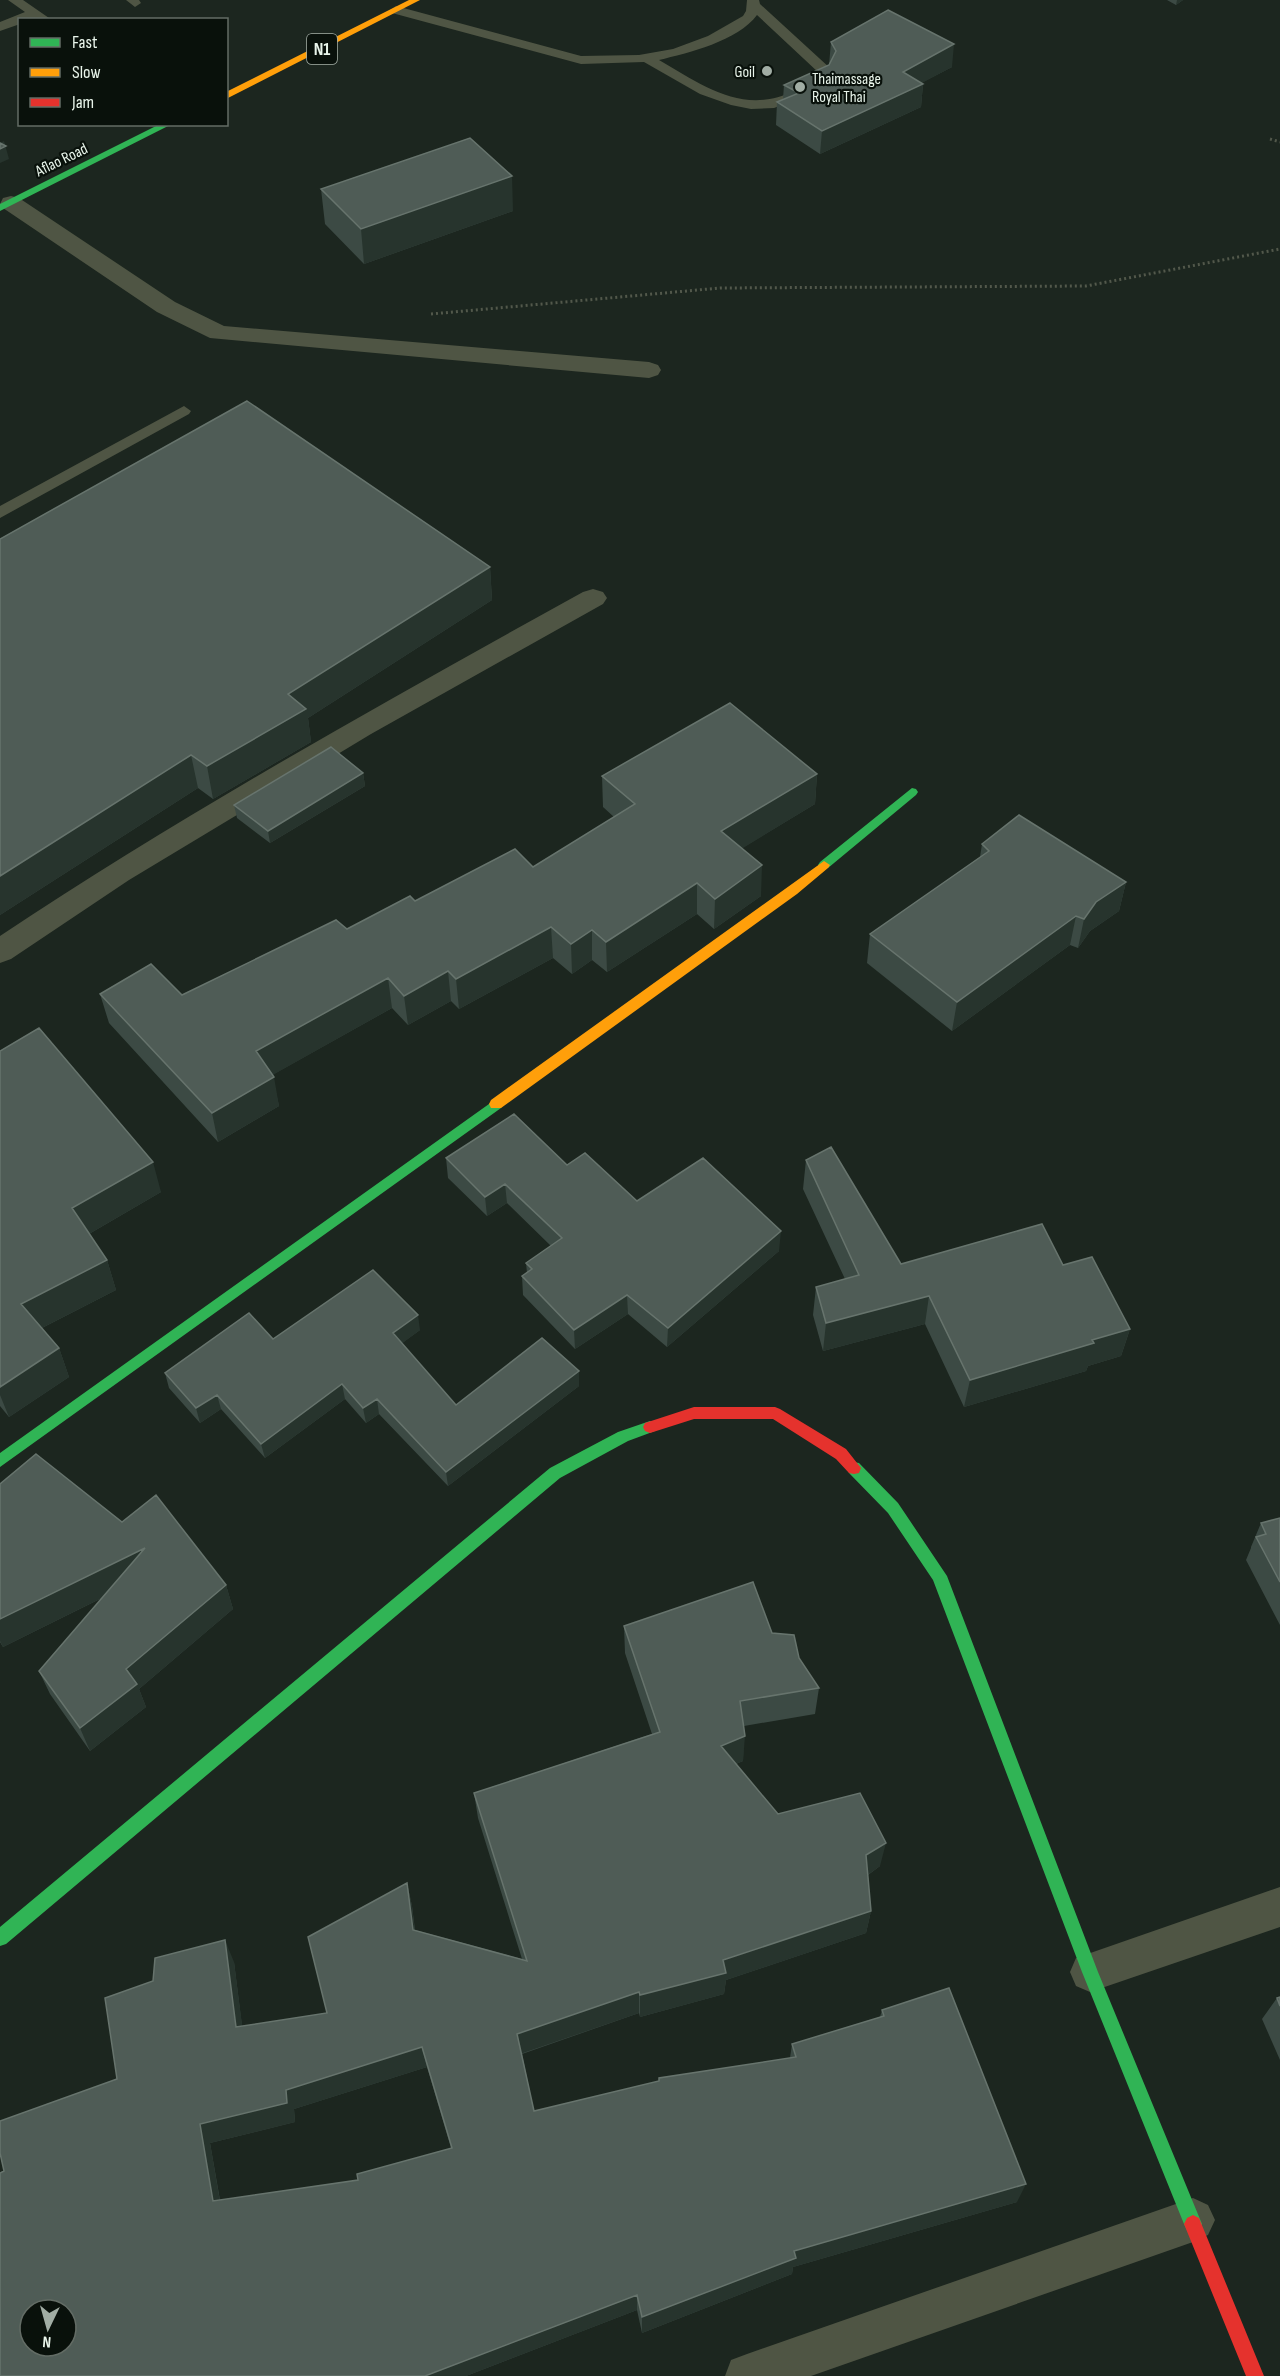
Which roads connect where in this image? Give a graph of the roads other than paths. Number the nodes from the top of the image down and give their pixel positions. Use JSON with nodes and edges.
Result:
{"nodes":[{"id":1,"x":14,"y":0,"type":"edge"},
{"id":2,"x":416,"y":0,"type":"edge"},
{"id":3,"x":754,"y":3,"type":"edge"},
{"id":4,"x":396,"y":10,"type":"junction"},
{"id":5,"x":40,"y":16,"type":"edge"},
{"id":6,"x":18,"y":22,"type":"edge"},
{"id":7,"x":0,"y":27,"type":"edge"},
{"id":8,"x":647,"y":58,"type":"junction"},
{"id":9,"x":228,"y":95,"type":"edge"},
{"id":10,"x":164,"y":126,"type":"edge"},
{"id":11,"x":6,"y":205,"type":"edge"},
{"id":12,"x":649,"y":370,"type":"dead end"},
{"id":13,"x":184,"y":411,"type":"dead end"},
{"id":14,"x":0,"y":513,"type":"edge"},
{"id":15,"x":593,"y":598,"type":"dead end"},
{"id":16,"x":912,"y":792,"type":"dead end"},
{"id":17,"x":0,"y":951,"type":"edge"},
{"id":18,"x":0,"y":1461,"type":"edge"},
{"id":19,"x":1280,"y":1907,"type":"edge"},
{"id":20,"x":0,"y":1938,"type":"edge"},
{"id":21,"x":1090,"y":1972,"type":"junction"},
{"id":22,"x":1193,"y":2220,"type":"junction"},
{"id":23,"x":747,"y":2376,"type":"edge"},
{"id":24,"x":1255,"y":2376,"type":"edge"}],
"edges":[{"from":1,"to":5,"type":"lane"},
{"from":2,"to":4,"type":"main road","number":"N1"},
{"from":3,"to":8,"type":"lane"},
{"from":3,"to":8,"type":"lane"},
{"from":4,"to":8,"type":"lane"},
{"from":4,"to":9,"type":"main road","number":"N1"},
{"from":6,"to":7,"type":"lane"},
{"from":10,"to":11,"type":"main road","name":"Aflao Road"},
{"from":11,"to":12,"type":"street"},
{"from":13,"to":14,"type":"lane"},
{"from":15,"to":17,"type":"street"},
{"from":16,"to":18,"type":"main road"},
{"from":19,"to":21,"type":"street"},
{"from":20,"to":21,"type":"main road"},
{"from":21,"to":22,"type":"main road"},
{"from":22,"to":23,"type":"street"},
{"from":22,"to":24,"type":"main road"}]}
